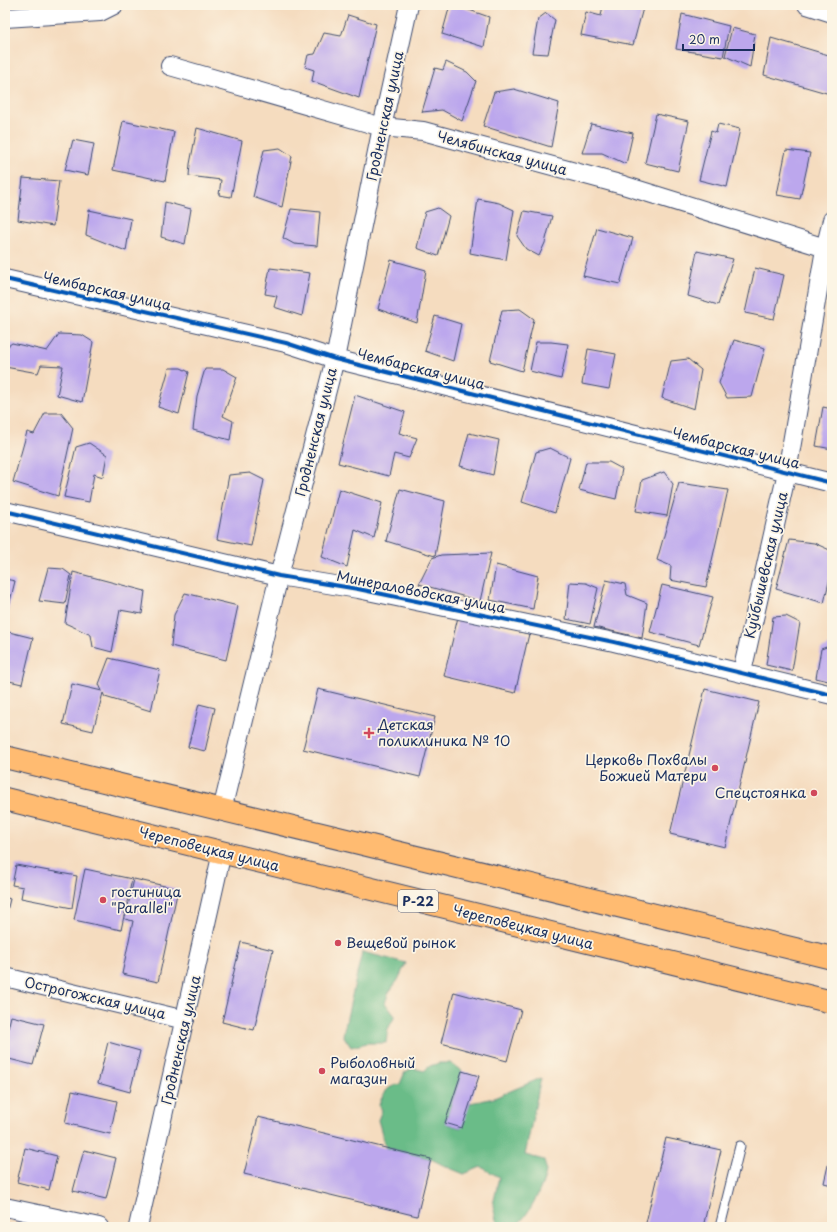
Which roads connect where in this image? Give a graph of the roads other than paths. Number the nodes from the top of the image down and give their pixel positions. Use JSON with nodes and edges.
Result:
{"nodes":[{"id":1,"x":114,"y":5,"type":"edge"},
{"id":2,"x":409,"y":5,"type":"edge"},
{"id":3,"x":807,"y":5,"type":"edge"},
{"id":4,"x":832,"y":13,"type":"edge"},
{"id":5,"x":5,"y":18,"type":"edge"},
{"id":6,"x":170,"y":66,"type":"dead end"},
{"id":7,"x":382,"y":127,"type":"junction"},
{"id":8,"x":832,"y":220,"type":"edge"},
{"id":9,"x":829,"y":249,"type":"edge"},
{"id":10,"x":5,"y":279,"type":"edge"},
{"id":11,"x":334,"y":358,"type":"junction"},
{"id":12,"x":787,"y":472,"type":"junction"},
{"id":13,"x":832,"y":483,"type":"edge"},
{"id":14,"x":5,"y":511,"type":"edge"},
{"id":15,"x":279,"y":576,"type":"junction"},
{"id":16,"x":742,"y":672,"type":"junction"},
{"id":17,"x":832,"y":695,"type":"edge"},
{"id":18,"x":5,"y":758,"type":"edge"},
{"id":19,"x":5,"y":799,"type":"edge"},
{"id":20,"x":222,"y":810,"type":"junction"},
{"id":21,"x":222,"y":852,"type":"junction"},
{"id":22,"x":832,"y":958,"type":"edge"},
{"id":23,"x":5,"y":977,"type":"edge"},
{"id":24,"x":832,"y":1002,"type":"edge"},
{"id":25,"x":185,"y":1020,"type":"junction"},
{"id":26,"x":740,"y":1146,"type":"dead end"},
{"id":27,"x":5,"y":1207,"type":"edge"},
{"id":28,"x":99,"y":1227,"type":"edge"},
{"id":29,"x":138,"y":1227,"type":"edge"},
{"id":30,"x":720,"y":1227,"type":"edge"}],
"edges":[{"from":1,"to":5,"type":"street"},
{"from":2,"to":7,"type":"street","name":"Гродненская улица"},
{"from":3,"to":4,"type":"street"},
{"from":6,"to":7,"type":"street","name":"Челябинская улица"},
{"from":7,"to":9,"type":"street","name":"Челябинская улица"},
{"from":7,"to":11,"type":"street","name":"Гродненская улица"},
{"from":8,"to":9,"type":"street","name":"Куйбышевская улица"},
{"from":9,"to":12,"type":"street","name":"Куйбышевская улица"},
{"from":10,"to":11,"type":"street","name":"Чембарская улица"},
{"from":11,"to":12,"type":"street","name":"Чембарская улица"},
{"from":11,"to":15,"type":"street","name":"Гродненская улица"},
{"from":12,"to":13,"type":"street","name":"Чембарская улица"},
{"from":12,"to":16,"type":"street","name":"Куйбышевская улица"},
{"from":14,"to":15,"type":"street","name":"Минераловодская улица"},
{"from":15,"to":16,"type":"street","name":"Минераловодская улица"},
{"from":15,"to":20,"type":"street","name":"Гродненская улица"},
{"from":16,"to":17,"type":"street","name":"Минераловодская улица"},
{"from":18,"to":20,"type":"highway"},
{"from":19,"to":21,"type":"highway","name":"Череповецкая улица","number":"Р-22"},
{"from":20,"to":22,"type":"highway"},
{"from":21,"to":24,"type":"highway","name":"Череповецкая улица","number":"Р-22"},
{"from":21,"to":25,"type":"street","name":"Гродненская улица"},
{"from":23,"to":25,"type":"street","name":"Острогожская улица"},
{"from":25,"to":29,"type":"street","name":"Гродненская улица"},
{"from":26,"to":30,"type":"lane"},
{"from":27,"to":28,"type":"street"}]}
